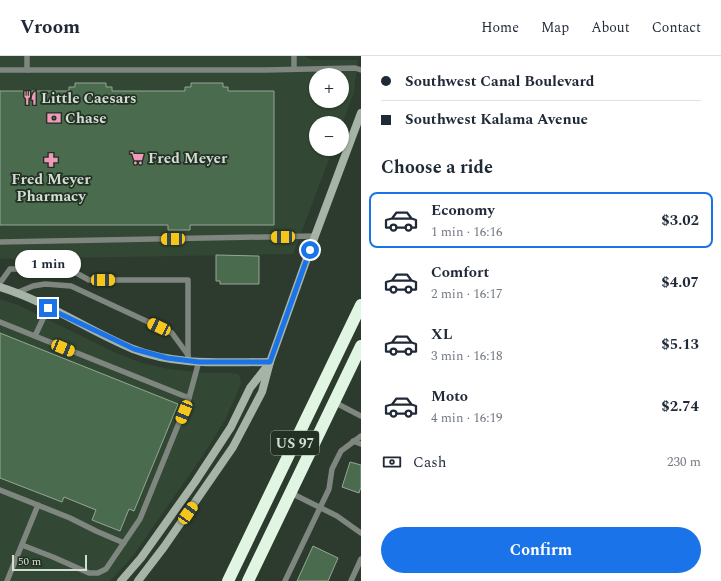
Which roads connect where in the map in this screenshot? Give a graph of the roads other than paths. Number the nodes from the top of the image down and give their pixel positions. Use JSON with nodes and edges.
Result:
{"nodes":[{"id":1,"x":27,"y":56,"type":"edge"},
{"id":2,"x":294,"y":56,"type":"edge"},
{"id":3,"x":294,"y":69,"type":"junction"},
{"id":4,"x":0,"y":70,"type":"edge"},
{"id":5,"x":27,"y":70,"type":"junction"},
{"id":6,"x":361,"y":70,"type":"edge"},
{"id":7,"x":361,"y":113,"type":"edge"},
{"id":8,"x":315,"y":236,"type":"junction"},
{"id":9,"x":0,"y":242,"type":"edge"},
{"id":10,"x":0,"y":283,"type":"edge"},
{"id":11,"x":0,"y":287,"type":"edge"},
{"id":12,"x":16,"y":293,"type":"junction"},
{"id":13,"x":361,"y":305,"type":"edge"},
{"id":14,"x":48,"y":308,"type":"junction"},
{"id":15,"x":0,"y":322,"type":"edge"},
{"id":16,"x":34,"y":336,"type":"junction"},
{"id":17,"x":361,"y":346,"type":"edge"},
{"id":18,"x":188,"y":358,"type":"junction"},
{"id":19,"x":199,"y":362,"type":"junction"},
{"id":20,"x":270,"y":362,"type":"junction"},
{"id":21,"x":189,"y":398,"type":"junction"},
{"id":22,"x":334,"y":402,"type":"junction"},
{"id":23,"x":361,"y":416,"type":"edge"},
{"id":24,"x":361,"y":436,"type":"edge"},
{"id":25,"x":353,"y":441,"type":"junction"},
{"id":26,"x":361,"y":444,"type":"edge"},
{"id":27,"x":284,"y":466,"type":"junction"},
{"id":28,"x":0,"y":490,"type":"edge"},
{"id":29,"x":291,"y":493,"type":"junction"},
{"id":30,"x":38,"y":505,"type":"junction"},
{"id":31,"x":321,"y":508,"type":"junction"},
{"id":32,"x":361,"y":533,"type":"edge"},
{"id":33,"x":124,"y":543,"type":"junction"},
{"id":34,"x":22,"y":545,"type":"junction"},
{"id":35,"x":361,"y":559,"type":"edge"},
{"id":36,"x":7,"y":581,"type":"edge"},
{"id":37,"x":121,"y":581,"type":"edge"},
{"id":38,"x":138,"y":581,"type":"edge"},
{"id":39,"x":228,"y":581,"type":"edge"},
{"id":40,"x":248,"y":581,"type":"edge"},
{"id":41,"x":285,"y":581,"type":"edge"},
{"id":42,"x":351,"y":581,"type":"edge"}],
"edges":[{"from":1,"to":5,"type":"lane"},
{"from":2,"to":3,"type":"lane"},
{"from":3,"to":5,"type":"lane"},
{"from":3,"to":6,"type":"lane"},
{"from":4,"to":5,"type":"lane"},
{"from":7,"to":8,"type":"main road"},
{"from":8,"to":9,"type":"lane"},
{"from":8,"to":20,"type":"main road"},
{"from":10,"to":18,"type":"lane"},
{"from":11,"to":12,"type":"main road"},
{"from":12,"to":14,"type":"main road"},
{"from":12,"to":18,"type":"lane"},
{"from":13,"to":27,"type":"highway","number":"US 97"},
{"from":14,"to":16,"type":"lane"},
{"from":14,"to":18,"type":"main road"},
{"from":15,"to":16,"type":"lane"},
{"from":16,"to":21,"type":"lane"},
{"from":17,"to":22,"type":"highway","number":"US 97"},
{"from":18,"to":19,"type":"main road"},
{"from":19,"to":20,"type":"main road"},
{"from":19,"to":21,"type":"lane"},
{"from":20,"to":37,"type":"main road"},
{"from":20,"to":38,"type":"main road"},
{"from":21,"to":33,"type":"lane"},
{"from":22,"to":23,"type":"lane"},
{"from":22,"to":29,"type":"highway","number":"US 97"},
{"from":24,"to":25,"type":"lane"},
{"from":25,"to":26,"type":"lane"},
{"from":25,"to":31,"type":"lane"},
{"from":27,"to":29,"type":"highway"},
{"from":27,"to":39,"type":"highway","number":"US 97"},
{"from":28,"to":30,"type":"lane"},
{"from":29,"to":31,"type":"lane"},
{"from":29,"to":40,"type":"highway","number":"US 97"},
{"from":30,"to":33,"type":"lane"},
{"from":30,"to":34,"type":"lane"},
{"from":31,"to":32,"type":"lane"},
{"from":31,"to":41,"type":"lane"},
{"from":33,"to":34,"type":"lane"},
{"from":34,"to":36,"type":"lane"},
{"from":35,"to":42,"type":"lane"}]}
